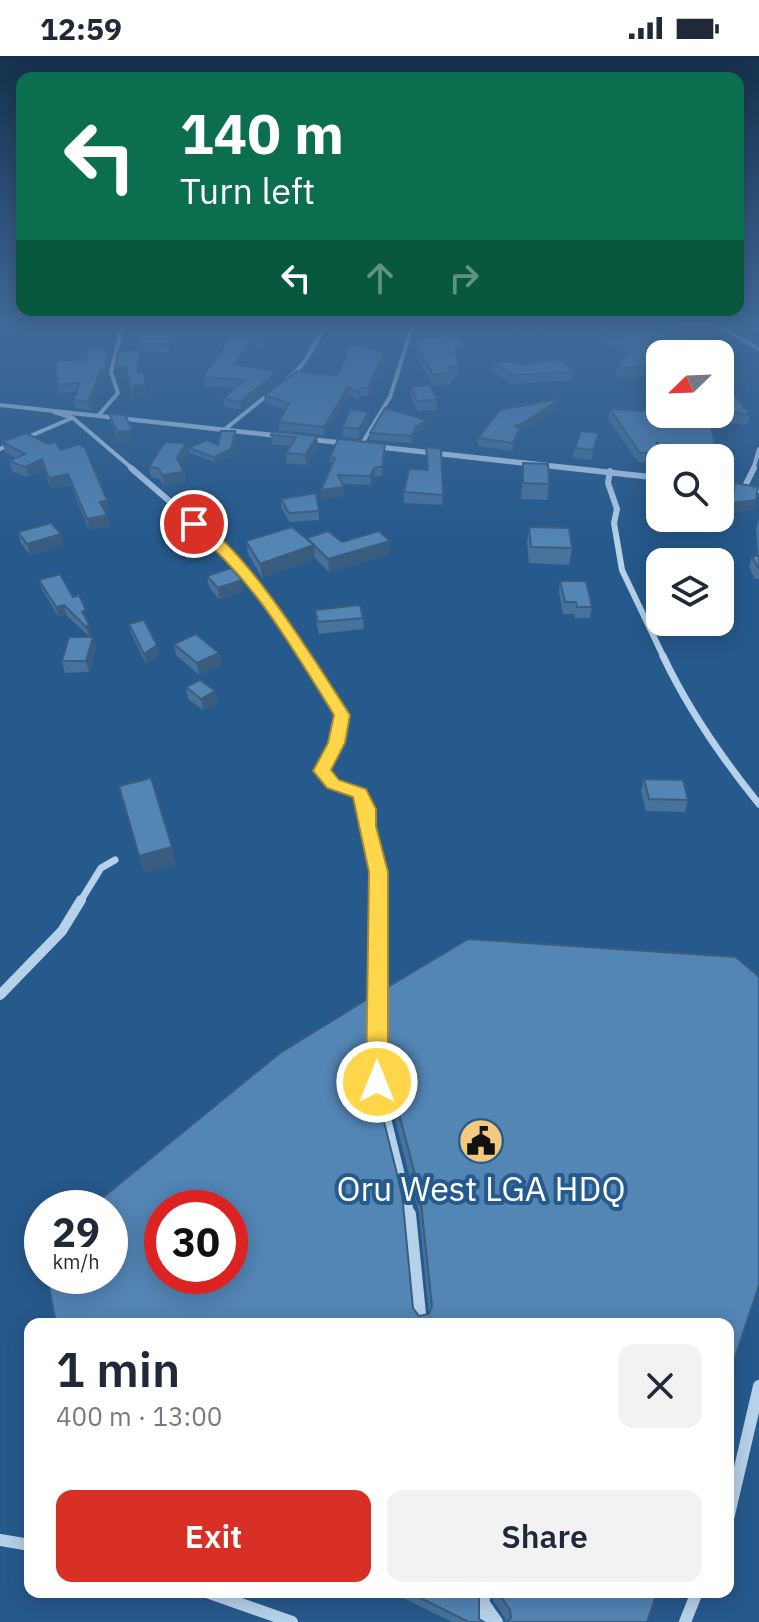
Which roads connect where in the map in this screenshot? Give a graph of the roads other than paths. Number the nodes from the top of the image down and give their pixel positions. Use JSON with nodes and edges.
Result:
{"nodes":[{"id":1,"x":114,"y":397,"type":"edge"},
{"id":2,"x":265,"y":397,"type":"edge"},
{"id":3,"x":390,"y":397,"type":"edge"},
{"id":4,"x":0,"y":405,"type":"edge"},
{"id":5,"x":54,"y":412,"type":"junction"},
{"id":6,"x":98,"y":416,"type":"junction"},
{"id":7,"x":73,"y":418,"type":"junction"},
{"id":8,"x":224,"y":430,"type":"junction"},
{"id":9,"x":361,"y":445,"type":"junction"},
{"id":10,"x":0,"y":449,"type":"edge"},
{"id":11,"x":759,"y":449,"type":"edge"},
{"id":12,"x":610,"y":471,"type":"junction"},
{"id":13,"x":646,"y":476,"type":"edge"},
{"id":14,"x":734,"y":487,"type":"edge"},
{"id":15,"x":744,"y":488,"type":"junction"},
{"id":16,"x":759,"y":490,"type":"edge"},
{"id":17,"x":759,"y":804,"type":"edge"},
{"id":18,"x":115,"y":860,"type":"dead end"},
{"id":19,"x":0,"y":995,"type":"edge"},
{"id":20,"x":420,"y":1318,"type":"edge"},
{"id":21,"x":759,"y":1386,"type":"edge"},
{"id":22,"x":734,"y":1493,"type":"edge"},
{"id":23,"x":0,"y":1540,"type":"edge"},
{"id":24,"x":24,"y":1544,"type":"edge"},
{"id":25,"x":224,"y":1598,"type":"edge"},
{"id":26,"x":485,"y":1598,"type":"edge"},
{"id":27,"x":695,"y":1598,"type":"edge"},
{"id":28,"x":292,"y":1622,"type":"edge"},
{"id":29,"x":483,"y":1622,"type":"edge"},
{"id":30,"x":497,"y":1622,"type":"edge"},
{"id":31,"x":685,"y":1622,"type":"edge"}],
"edges":[{"from":1,"to":6,"type":"street"},
{"from":2,"to":8,"type":"street"},
{"from":3,"to":9,"type":"street"},
{"from":4,"to":5,"type":"street"},
{"from":5,"to":6,"type":"street"},
{"from":5,"to":7,"type":"street"},
{"from":6,"to":8,"type":"street"},
{"from":7,"to":10,"type":"street"},
{"from":7,"to":20,"type":"street"},
{"from":8,"to":9,"type":"street"},
{"from":9,"to":12,"type":"street"},
{"from":11,"to":15,"type":"street"},
{"from":12,"to":13,"type":"street"},
{"from":12,"to":17,"type":"street"},
{"from":14,"to":15,"type":"street"},
{"from":15,"to":16,"type":"street"},
{"from":18,"to":19,"type":"street"},
{"from":21,"to":22,"type":"street"},
{"from":23,"to":24,"type":"street"},
{"from":25,"to":28,"type":"street"},
{"from":26,"to":29,"type":"street"},
{"from":26,"to":30,"type":"street"},
{"from":27,"to":31,"type":"street"}]}
